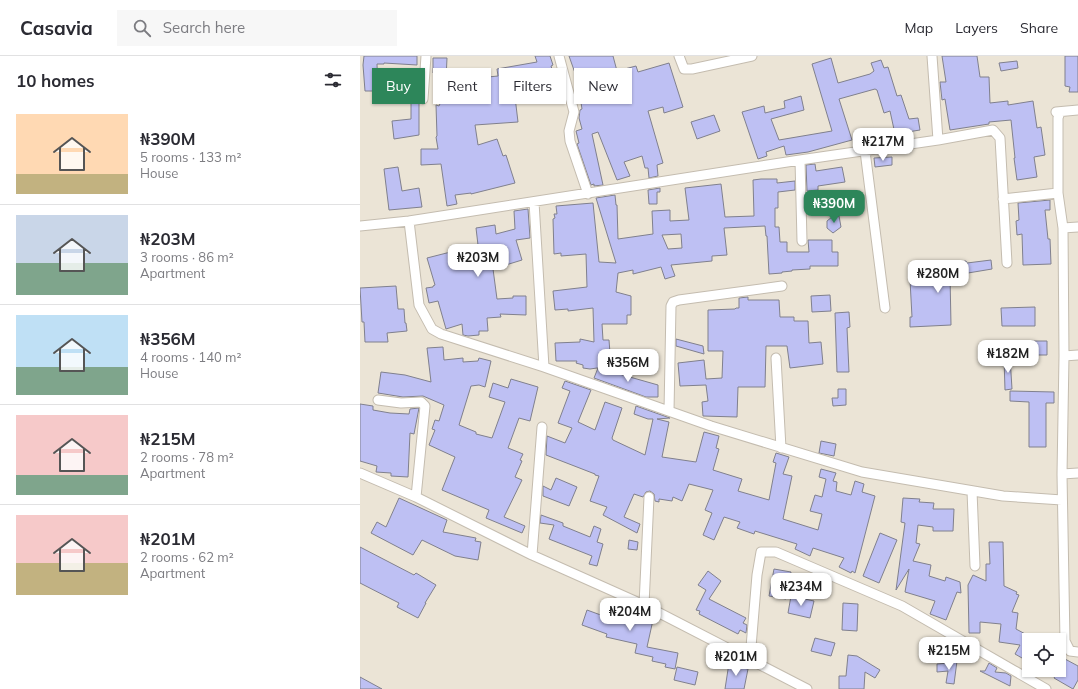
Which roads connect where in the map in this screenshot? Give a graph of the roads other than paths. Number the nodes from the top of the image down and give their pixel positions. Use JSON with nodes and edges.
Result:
{"nodes":[{"id":1,"x":426,"y":56,"type":"edge"},
{"id":2,"x":559,"y":56,"type":"edge"},
{"id":3,"x":679,"y":56,"type":"edge"},
{"id":4,"x":752,"y":56,"type":"edge"},
{"id":5,"x":932,"y":56,"type":"edge"},
{"id":6,"x":425,"y":70,"type":"edge"},
{"id":7,"x":1078,"y":110,"type":"edge"},
{"id":8,"x":938,"y":140,"type":"junction"},
{"id":9,"x":865,"y":151,"type":"junction"},
{"id":10,"x":800,"y":160,"type":"junction"},
{"id":11,"x":1058,"y":193,"type":"junction"},
{"id":12,"x":588,"y":194,"type":"junction"},
{"id":13,"x":1003,"y":199,"type":"junction"},
{"id":14,"x":534,"y":202,"type":"junction"},
{"id":15,"x":409,"y":221,"type":"junction"},
{"id":16,"x":360,"y":226,"type":"edge"},
{"id":17,"x":1078,"y":227,"type":"edge"},
{"id":18,"x":1063,"y":228,"type":"junction"},
{"id":19,"x":802,"y":242,"type":"dead end"},
{"id":20,"x":1007,"y":263,"type":"dead end"},
{"id":21,"x":782,"y":286,"type":"dead end"},
{"id":22,"x":885,"y":308,"type":"dead end"},
{"id":23,"x":1078,"y":355,"type":"edge"},
{"id":24,"x":1064,"y":356,"type":"junction"},
{"id":25,"x":776,"y":358,"type":"dead end"},
{"id":26,"x":544,"y":368,"type":"junction"},
{"id":27,"x":378,"y":400,"type":"dead end"},
{"id":28,"x":669,"y":411,"type":"junction"},
{"id":29,"x":542,"y":427,"type":"dead end"},
{"id":30,"x":781,"y":448,"type":"junction"},
{"id":31,"x":360,"y":473,"type":"edge"},
{"id":32,"x":1078,"y":473,"type":"edge"},
{"id":33,"x":1062,"y":474,"type":"junction"},
{"id":34,"x":972,"y":491,"type":"junction"},
{"id":35,"x":416,"y":497,"type":"junction"},
{"id":36,"x":649,"y":497,"type":"dead end"},
{"id":37,"x":1062,"y":500,"type":"junction"},
{"id":38,"x":532,"y":555,"type":"junction"},
{"id":39,"x":975,"y":566,"type":"dead end"},
{"id":40,"x":644,"y":605,"type":"junction"},
{"id":41,"x":1078,"y":652,"type":"edge"},
{"id":42,"x":750,"y":659,"type":"junction"},
{"id":43,"x":807,"y":689,"type":"edge"},
{"id":44,"x":1046,"y":689,"type":"edge"}],
"edges":[{"from":1,"to":6,"type":"street"},
{"from":2,"to":12,"type":"street"},
{"from":3,"to":4,"type":"street"},
{"from":5,"to":8,"type":"street"},
{"from":7,"to":11,"type":"street"},
{"from":8,"to":9,"type":"street"},
{"from":8,"to":13,"type":"street"},
{"from":9,"to":10,"type":"street"},
{"from":9,"to":22,"type":"street"},
{"from":10,"to":12,"type":"street"},
{"from":10,"to":19,"type":"street"},
{"from":11,"to":13,"type":"street"},
{"from":11,"to":18,"type":"street"},
{"from":12,"to":14,"type":"street"},
{"from":13,"to":20,"type":"street"},
{"from":14,"to":15,"type":"street"},
{"from":14,"to":26,"type":"street"},
{"from":15,"to":16,"type":"street"},
{"from":15,"to":26,"type":"street"},
{"from":17,"to":18,"type":"street"},
{"from":18,"to":24,"type":"street"},
{"from":21,"to":28,"type":"street"},
{"from":23,"to":24,"type":"street"},
{"from":24,"to":33,"type":"street"},
{"from":25,"to":30,"type":"street"},
{"from":26,"to":28,"type":"street"},
{"from":27,"to":35,"type":"street"},
{"from":28,"to":30,"type":"street"},
{"from":29,"to":38,"type":"street"},
{"from":30,"to":34,"type":"street"},
{"from":31,"to":35,"type":"street"},
{"from":32,"to":33,"type":"street"},
{"from":33,"to":37,"type":"street"},
{"from":34,"to":37,"type":"street"},
{"from":34,"to":39,"type":"street"},
{"from":35,"to":38,"type":"street"},
{"from":36,"to":40,"type":"street"},
{"from":37,"to":41,"type":"street"},
{"from":38,"to":40,"type":"street"},
{"from":40,"to":42,"type":"street"},
{"from":42,"to":43,"type":"street"},
{"from":42,"to":44,"type":"street"}]}
